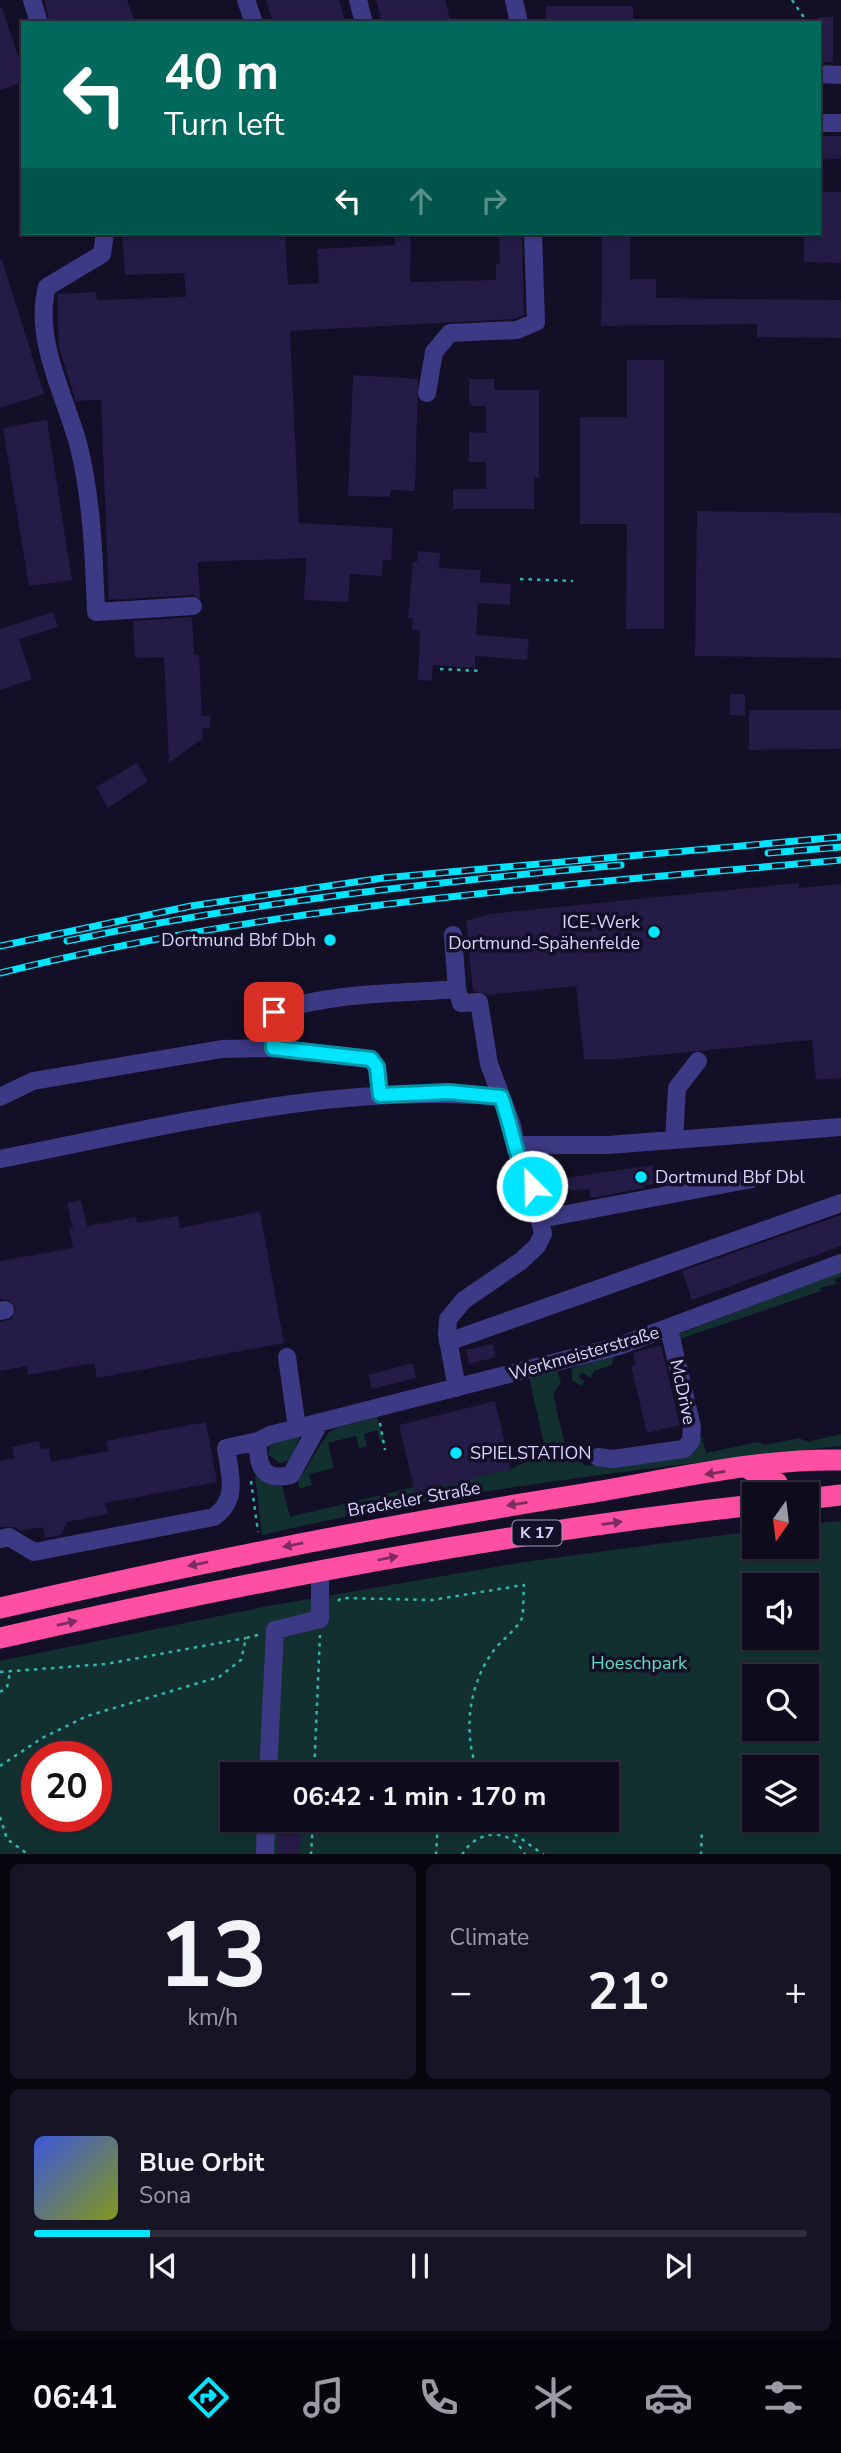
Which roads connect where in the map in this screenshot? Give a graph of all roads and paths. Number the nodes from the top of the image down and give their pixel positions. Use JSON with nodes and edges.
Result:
{"nodes":[{"id":1,"x":32,"y":0,"type":"edge"},
{"id":2,"x":246,"y":0,"type":"edge"},
{"id":3,"x":358,"y":0,"type":"edge"},
{"id":4,"x":514,"y":0,"type":"edge"},
{"id":5,"x":792,"y":0,"type":"edge"},
{"id":6,"x":38,"y":21,"type":"edge"},
{"id":7,"x":253,"y":21,"type":"edge"},
{"id":8,"x":363,"y":21,"type":"edge"},
{"id":9,"x":519,"y":21,"type":"edge"},
{"id":10,"x":803,"y":21,"type":"edge"},
{"id":11,"x":821,"y":74,"type":"edge"},
{"id":12,"x":841,"y":75,"type":"edge"},
{"id":13,"x":821,"y":123,"type":"edge"},
{"id":14,"x":841,"y":123,"type":"edge"},
{"id":15,"x":105,"y":235,"type":"edge"},
{"id":16,"x":533,"y":235,"type":"edge"},
{"id":17,"x":427,"y":393,"type":"dead end"},
{"id":18,"x":520,"y":579,"type":"dead end"},
{"id":19,"x":573,"y":581,"type":"dead end"},
{"id":20,"x":193,"y":606,"type":"dead end"},
{"id":21,"x":440,"y":668,"type":"dead end"},
{"id":22,"x":482,"y":671,"type":"dead end"},
{"id":23,"x":453,"y":935,"type":"dead end"},
{"id":24,"x":457,"y":989,"type":"junction"},
{"id":25,"x":273,"y":1048,"type":"junction"},
{"id":26,"x":698,"y":1062,"type":"dead end"},
{"id":27,"x":380,"y":1095,"type":"junction"},
{"id":28,"x":0,"y":1097,"type":"edge"},
{"id":29,"x":501,"y":1097,"type":"junction"},
{"id":30,"x":841,"y":1127,"type":"edge"},
{"id":31,"x":674,"y":1140,"type":"junction"},
{"id":32,"x":516,"y":1145,"type":"junction"},
{"id":33,"x":0,"y":1159,"type":"edge"},
{"id":34,"x":752,"y":1180,"type":"dead end"},
{"id":35,"x":841,"y":1203,"type":"edge"},
{"id":36,"x":540,"y":1220,"type":"junction"},
{"id":37,"x":841,"y":1264,"type":"edge"},
{"id":38,"x":668,"y":1329,"type":"junction"},
{"id":39,"x":448,"y":1342,"type":"junction"},
{"id":40,"x":287,"y":1357,"type":"dead end"},
{"id":41,"x":457,"y":1388,"type":"junction"},
{"id":42,"x":377,"y":1408,"type":"junction"},
{"id":43,"x":320,"y":1422,"type":"junction"},
{"id":44,"x":297,"y":1428,"type":"junction"},
{"id":45,"x":258,"y":1441,"type":"junction"},
{"id":46,"x":385,"y":1450,"type":"dead end"},
{"id":47,"x":598,"y":1457,"type":"dead end"},
{"id":48,"x":838,"y":1459,"type":"edge"},
{"id":49,"x":746,"y":1468,"type":"junction"},
{"id":50,"x":775,"y":1482,"type":"edge"},
{"id":51,"x":841,"y":1495,"type":"edge"},
{"id":52,"x":819,"y":1498,"type":"edge"},
{"id":53,"x":742,"y":1507,"type":"edge"},
{"id":54,"x":0,"y":1539,"type":"edge"},
{"id":55,"x":320,"y":1570,"type":"junction"},
{"id":56,"x":0,"y":1608,"type":"edge"},
{"id":57,"x":320,"y":1619,"type":"junction"},
{"id":58,"x":275,"y":1630,"type":"junction"},
{"id":59,"x":0,"y":1638,"type":"edge"},
{"id":60,"x":246,"y":1638,"type":"junction"},
{"id":61,"x":0,"y":1672,"type":"edge"},
{"id":62,"x":9,"y":1672,"type":"junction"},
{"id":63,"x":0,"y":1692,"type":"edge"},
{"id":64,"x":269,"y":1762,"type":"edge"},
{"id":65,"x":314,"y":1762,"type":"edge"},
{"id":66,"x":476,"y":1762,"type":"edge"},
{"id":67,"x":0,"y":1766,"type":"edge"},
{"id":68,"x":0,"y":1817,"type":"edge"},
{"id":69,"x":702,"y":1830,"type":"dead end"},
{"id":70,"x":266,"y":1832,"type":"edge"},
{"id":71,"x":313,"y":1832,"type":"edge"},
{"id":72,"x":437,"y":1832,"type":"edge"},
{"id":73,"x":514,"y":1832,"type":"edge"},
{"id":74,"x":29,"y":1854,"type":"edge"},
{"id":75,"x":265,"y":1854,"type":"edge"},
{"id":76,"x":312,"y":1854,"type":"edge"},
{"id":77,"x":436,"y":1854,"type":"edge"},
{"id":78,"x":462,"y":1854,"type":"edge"},
{"id":79,"x":525,"y":1854,"type":"edge"},
{"id":80,"x":544,"y":1854,"type":"edge"},
{"id":81,"x":701,"y":1854,"type":"edge"}],
"edges":[{"from":1,"to":6,"type":"street"},
{"from":2,"to":7,"type":"street"},
{"from":3,"to":8,"type":"street"},
{"from":4,"to":9,"type":"street"},
{"from":5,"to":10,"type":"path"},
{"from":11,"to":12,"type":"street"},
{"from":13,"to":14,"type":"street"},
{"from":15,"to":20,"type":"street"},
{"from":16,"to":17,"type":"street"},
{"from":18,"to":19,"type":"path"},
{"from":21,"to":22,"type":"path"},
{"from":23,"to":24,"type":"street"},
{"from":24,"to":25,"type":"street"},
{"from":24,"to":29,"type":"street"},
{"from":25,"to":27,"type":"street"},
{"from":25,"to":28,"type":"street"},
{"from":26,"to":31,"type":"street"},
{"from":27,"to":29,"type":"street"},
{"from":27,"to":33,"type":"street"},
{"from":29,"to":32,"type":"street"},
{"from":30,"to":31,"type":"street"},
{"from":31,"to":32,"type":"street"},
{"from":32,"to":36,"type":"street"},
{"from":34,"to":36,"type":"street"},
{"from":35,"to":39,"type":"street"},
{"from":36,"to":39,"type":"street"},
{"from":37,"to":38,"type":"street","name":"Werkmeisterstraße"},
{"from":38,"to":41,"type":"street","name":"Werkmeisterstraße"},
{"from":38,"to":47,"type":"street","name":"McDrive"},
{"from":39,"to":41,"type":"street"},
{"from":40,"to":44,"type":"street"},
{"from":41,"to":42,"type":"street","name":"Werkmeisterstraße"},
{"from":42,"to":43,"type":"street","name":"Werkmeisterstraße"},
{"from":42,"to":46,"type":"path"},
{"from":43,"to":44,"type":"street","name":"Werkmeisterstraße"},
{"from":43,"to":45,"type":"street"},
{"from":44,"to":45,"type":"street","name":"Werkmeisterstraße"},
{"from":45,"to":54,"type":"street","name":"Werkmeisterstraße"},
{"from":48,"to":49,"type":"highway","name":"Brackeler Straße","number":"K 17"},
{"from":49,"to":50,"type":"highway"},
{"from":49,"to":56,"type":"highway","name":"Brackeler Straße","number":"K 17","one_way":true},
{"from":51,"to":52,"type":"highway"},
{"from":55,"to":53,"type":"highway","number":"K 17","one_way":true},
{"from":55,"to":57,"type":"street"},
{"from":59,"to":55,"type":"highway","number":"K 17","one_way":true},
{"from":57,"to":58,"type":"street"},
{"from":57,"to":65,"type":"path"},
{"from":57,"to":66,"type":"path"},
{"from":58,"to":60,"type":"path"},
{"from":58,"to":64,"type":"street"},
{"from":60,"to":62,"type":"path"},
{"from":60,"to":67,"type":"path"},
{"from":61,"to":62,"type":"path"},
{"from":62,"to":63,"type":"path"},
{"from":68,"to":74,"type":"path"},
{"from":69,"to":81,"type":"path"},
{"from":70,"to":75,"type":"street"},
{"from":71,"to":76,"type":"path"},
{"from":72,"to":77,"type":"path"},
{"from":73,"to":80,"type":"path"},
{"from":78,"to":79,"type":"path"}]}
